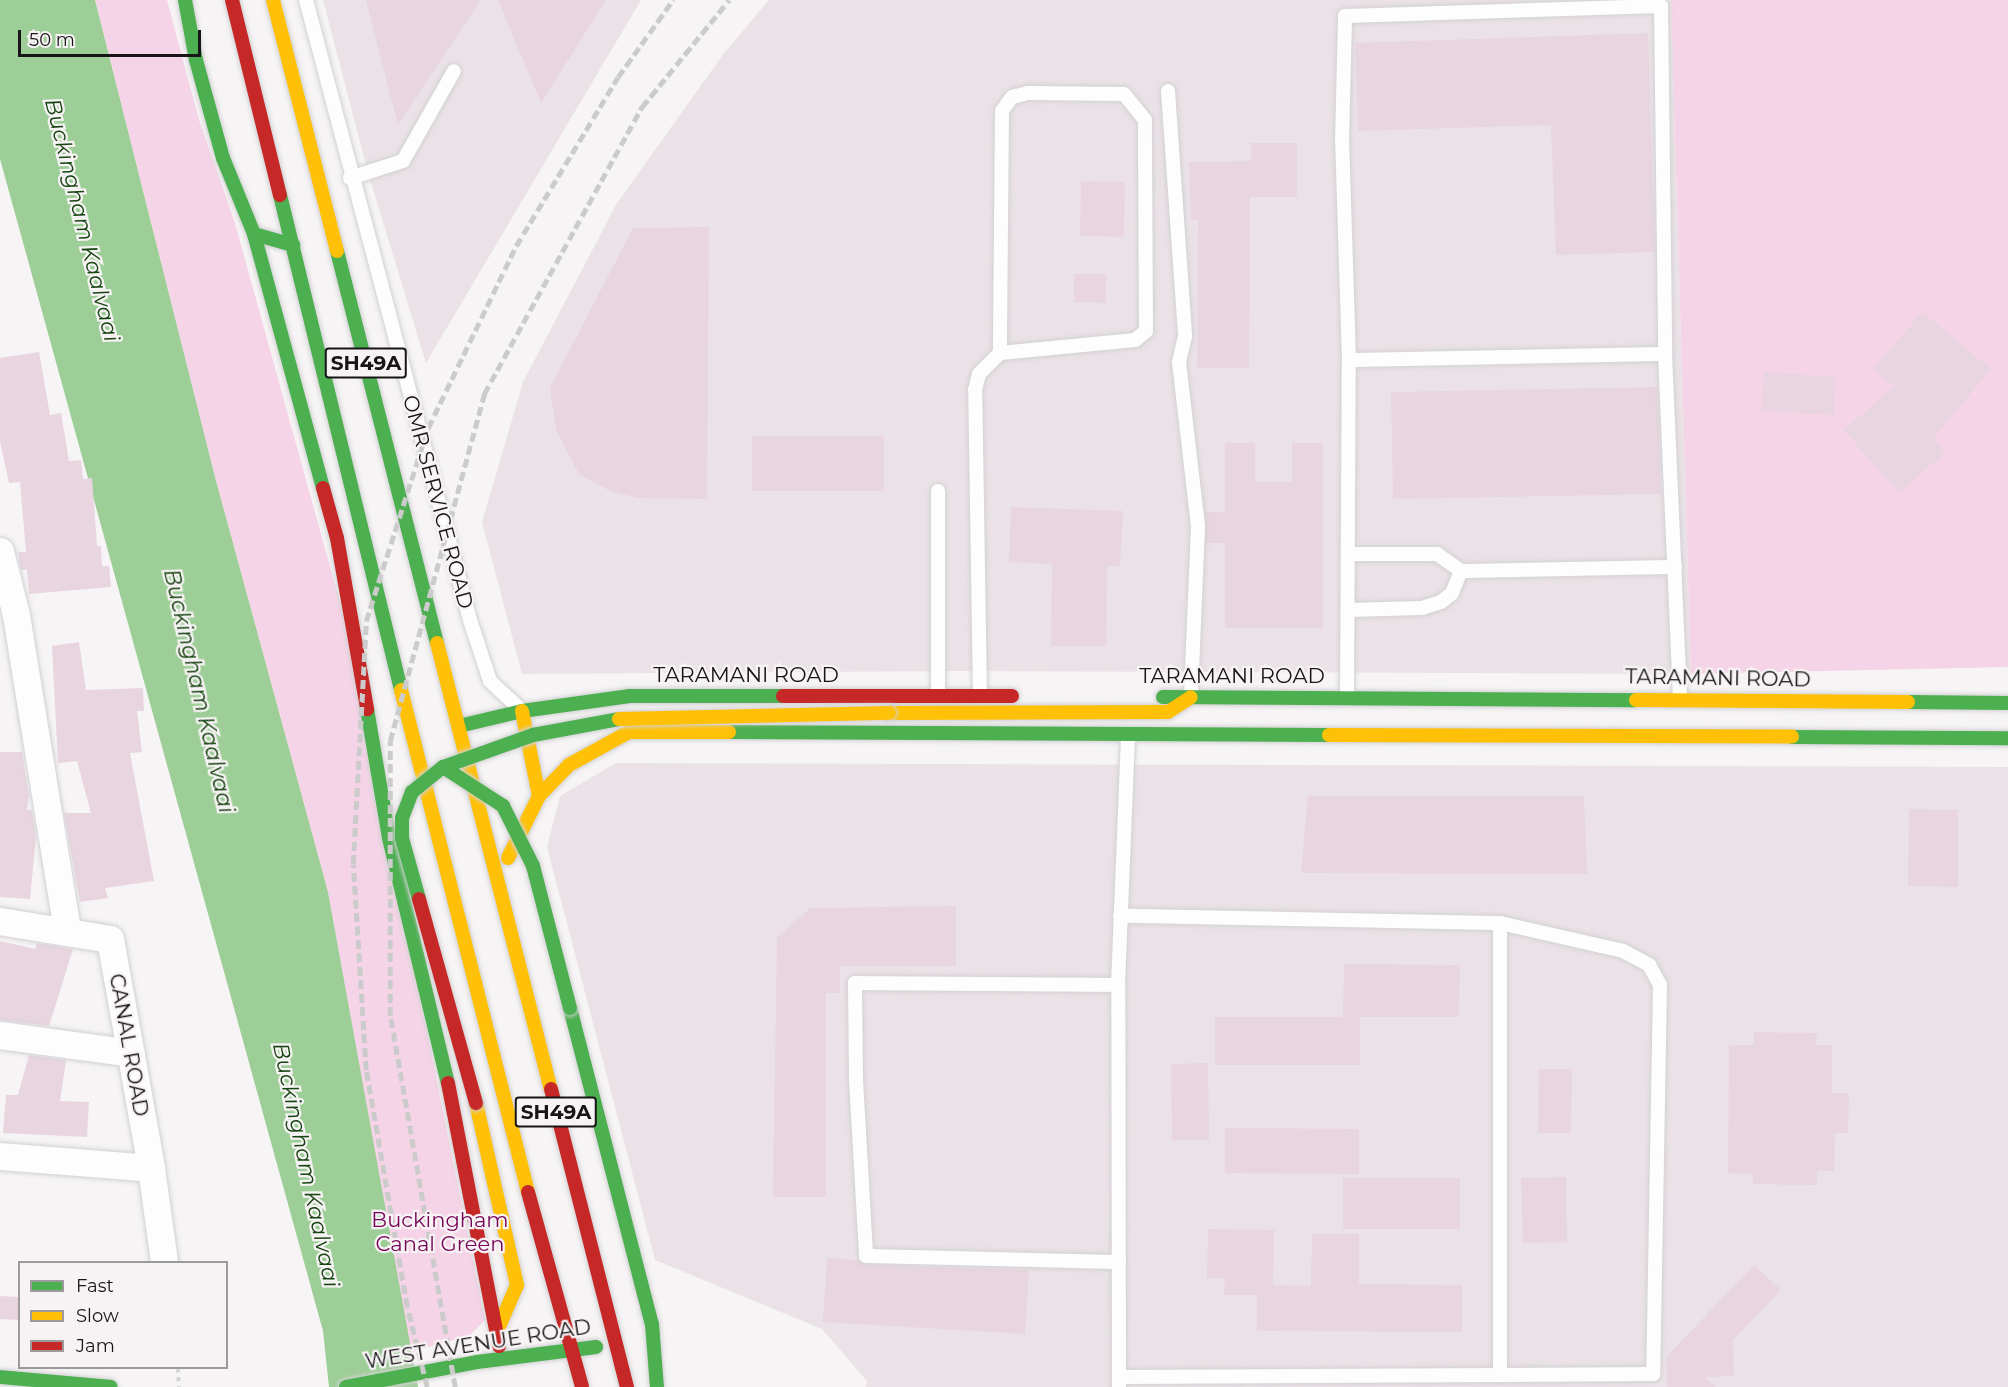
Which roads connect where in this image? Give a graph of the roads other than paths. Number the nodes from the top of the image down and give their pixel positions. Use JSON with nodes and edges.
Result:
{"nodes":[{"id":1,"x":185,"y":0,"type":"edge"},
{"id":2,"x":232,"y":0,"type":"edge"},
{"id":3,"x":273,"y":0,"type":"edge"},
{"id":4,"x":306,"y":0,"type":"edge"},
{"id":5,"x":454,"y":72,"type":"dead end"},
{"id":6,"x":286,"y":90,"type":"junction"},
{"id":7,"x":1168,"y":91,"type":"dead end"},
{"id":8,"x":256,"y":99,"type":"junction"},
{"id":9,"x":350,"y":178,"type":"junction"},
{"id":10,"x":254,"y":234,"type":"junction"},
{"id":11,"x":293,"y":245,"type":"junction"},
{"id":12,"x":1000,"y":353,"type":"junction"},
{"id":13,"x":1665,"y":354,"type":"junction"},
{"id":14,"x":1349,"y":360,"type":"junction"},
{"id":15,"x":938,"y":490,"type":"dead end"},
{"id":16,"x":0,"y":551,"type":"edge"},
{"id":17,"x":1348,"y":554,"type":"junction"},
{"id":18,"x":1675,"y":567,"type":"junction"},
{"id":19,"x":1461,"y":571,"type":"junction"},
{"id":20,"x":1348,"y":610,"type":"junction"},
{"id":21,"x":938,"y":696,"type":"junction"},
{"id":22,"x":980,"y":696,"type":"junction"},
{"id":23,"x":1027,"y":696,"type":"dead end"},
{"id":24,"x":1144,"y":697,"type":"dead end"},
{"id":25,"x":1191,"y":697,"type":"junction"},
{"id":26,"x":1347,"y":697,"type":"junction"},
{"id":27,"x":1680,"y":698,"type":"junction"},
{"id":28,"x":2008,"y":703,"type":"edge"},
{"id":29,"x":522,"y":711,"type":"junction"},
{"id":30,"x":459,"y":726,"type":"junction"},
{"id":31,"x":1128,"y":734,"type":"junction"},
{"id":32,"x":2008,"y":738,"type":"edge"},
{"id":33,"x":443,"y":767,"type":"junction"},
{"id":34,"x":539,"y":796,"type":"junction"},
{"id":35,"x":496,"y":881,"type":"junction"},
{"id":36,"x":1120,"y":916,"type":"junction"},
{"id":37,"x":0,"y":921,"type":"edge"},
{"id":38,"x":1500,"y":922,"type":"junction"},
{"id":39,"x":67,"y":931,"type":"junction"},
{"id":40,"x":1118,"y":985,"type":"junction"},
{"id":41,"x":0,"y":1035,"type":"edge"},
{"id":42,"x":131,"y":1053,"type":"junction"},
{"id":43,"x":0,"y":1156,"type":"edge"},
{"id":44,"x":152,"y":1168,"type":"junction"},
{"id":45,"x":164,"y":1261,"type":"edge"},
{"id":46,"x":1119,"y":1262,"type":"junction"},
{"id":47,"x":517,"y":1285,"type":"junction"},
{"id":48,"x":528,"y":1296,"type":"dead end"},
{"id":49,"x":544,"y":1306,"type":"dead end"},
{"id":50,"x":564,"y":1314,"type":"junction"},
{"id":51,"x":497,"y":1331,"type":"junction"},
{"id":52,"x":617,"y":1344,"type":"junction"},
{"id":53,"x":574,"y":1351,"type":"junction"},
{"id":54,"x":502,"y":1360,"type":"junction"},
{"id":55,"x":1500,"y":1375,"type":"junction"},
{"id":56,"x":0,"y":1377,"type":"edge"},
{"id":57,"x":1119,"y":1382,"type":"edge"},
{"id":58,"x":111,"y":1387,"type":"edge"},
{"id":59,"x":346,"y":1387,"type":"edge"},
{"id":60,"x":582,"y":1387,"type":"edge"},
{"id":61,"x":626,"y":1387,"type":"edge"},
{"id":62,"x":657,"y":1387,"type":"edge"}],
"edges":[{"from":1,"to":10,"type":"main road"},
{"from":2,"to":8,"type":"main road"},
{"from":3,"to":6,"type":"main road","number":"SH49A"},
{"from":4,"to":9,"type":"lane","name":"OMR SERVICE ROAD"},
{"from":5,"to":9,"type":"lane"},
{"from":6,"to":8,"type":"main road"},
{"from":6,"to":30,"type":"main road","number":"SH49A"},
{"from":7,"to":25,"type":"lane"},
{"from":8,"to":11,"type":"main road"},
{"from":9,"to":29,"type":"lane","name":"OMR SERVICE ROAD"},
{"from":10,"to":11,"type":"main road"},
{"from":10,"to":51,"type":"main road"},
{"from":11,"to":50,"type":"main road","number":"SH49A"},
{"from":12,"to":12,"type":"lane"},
{"from":12,"to":22,"type":"lane"},
{"from":13,"to":14,"type":"lane"},
{"from":13,"to":14,"type":"lane"},
{"from":13,"to":18,"type":"lane"},
{"from":14,"to":17,"type":"lane"},
{"from":15,"to":21,"type":"lane"},
{"from":16,"to":39,"type":"street"},
{"from":17,"to":19,"type":"lane"},
{"from":17,"to":20,"type":"lane"},
{"from":18,"to":19,"type":"lane"},
{"from":18,"to":27,"type":"lane"},
{"from":19,"to":20,"type":"lane"},
{"from":20,"to":26,"type":"lane"},
{"from":21,"to":22,"type":"main road","name":"TARAMANI ROAD"},
{"from":21,"to":29,"type":"main road","name":"TARAMANI ROAD"},
{"from":22,"to":23,"type":"main road","name":"TARAMANI ROAD"},
{"from":24,"to":25,"type":"main road","name":"TARAMANI ROAD"},
{"from":25,"to":26,"type":"main road","name":"TARAMANI ROAD"},
{"from":25,"to":33,"type":"main road","bridge":true},
{"from":26,"to":27,"type":"main road","name":"TARAMANI ROAD"},
{"from":27,"to":28,"type":"main road","name":"TARAMANI ROAD"},
{"from":29,"to":30,"type":"main road","name":"TARAMANI ROAD"},
{"from":29,"to":34,"type":"main road"},
{"from":30,"to":35,"type":"main road"},
{"from":31,"to":32,"type":"main road"},
{"from":31,"to":34,"type":"main road"},
{"from":31,"to":36,"type":"lane"},
{"from":33,"to":47,"type":"main road","bridge":true},
{"from":33,"to":62,"type":"main road","bridge":true},
{"from":34,"to":35,"type":"main road"},
{"from":35,"to":52,"type":"main road","number":"SH49A"},
{"from":36,"to":38,"type":"lane"},
{"from":36,"to":40,"type":"lane"},
{"from":37,"to":39,"type":"street","name":"CANAL ROAD"},
{"from":38,"to":55,"type":"lane"},
{"from":38,"to":55,"type":"lane"},
{"from":39,"to":42,"type":"street","name":"CANAL ROAD"},
{"from":40,"to":46,"type":"lane"},
{"from":40,"to":46,"type":"lane"},
{"from":41,"to":42,"type":"street"},
{"from":42,"to":44,"type":"street","name":"CANAL ROAD"},
{"from":43,"to":44,"type":"street"},
{"from":44,"to":45,"type":"street","name":"CANAL ROAD"},
{"from":46,"to":57,"type":"lane"},
{"from":47,"to":48,"type":"main road"},
{"from":47,"to":51,"type":"main road"},
{"from":49,"to":50,"type":"main road"},
{"from":50,"to":53,"type":"main road","number":"SH49A"},
{"from":51,"to":54,"type":"main road"},
{"from":52,"to":53,"type":"main road","name":"WEST AVENUE ROAD"},
{"from":52,"to":61,"type":"main road"},
{"from":53,"to":54,"type":"main road","name":"WEST AVENUE ROAD"},
{"from":53,"to":60,"type":"main road","number":"SH49A"},
{"from":54,"to":59,"type":"main road","name":"WEST AVENUE ROAD"},
{"from":55,"to":57,"type":"lane"},
{"from":56,"to":58,"type":"main road"}]}
